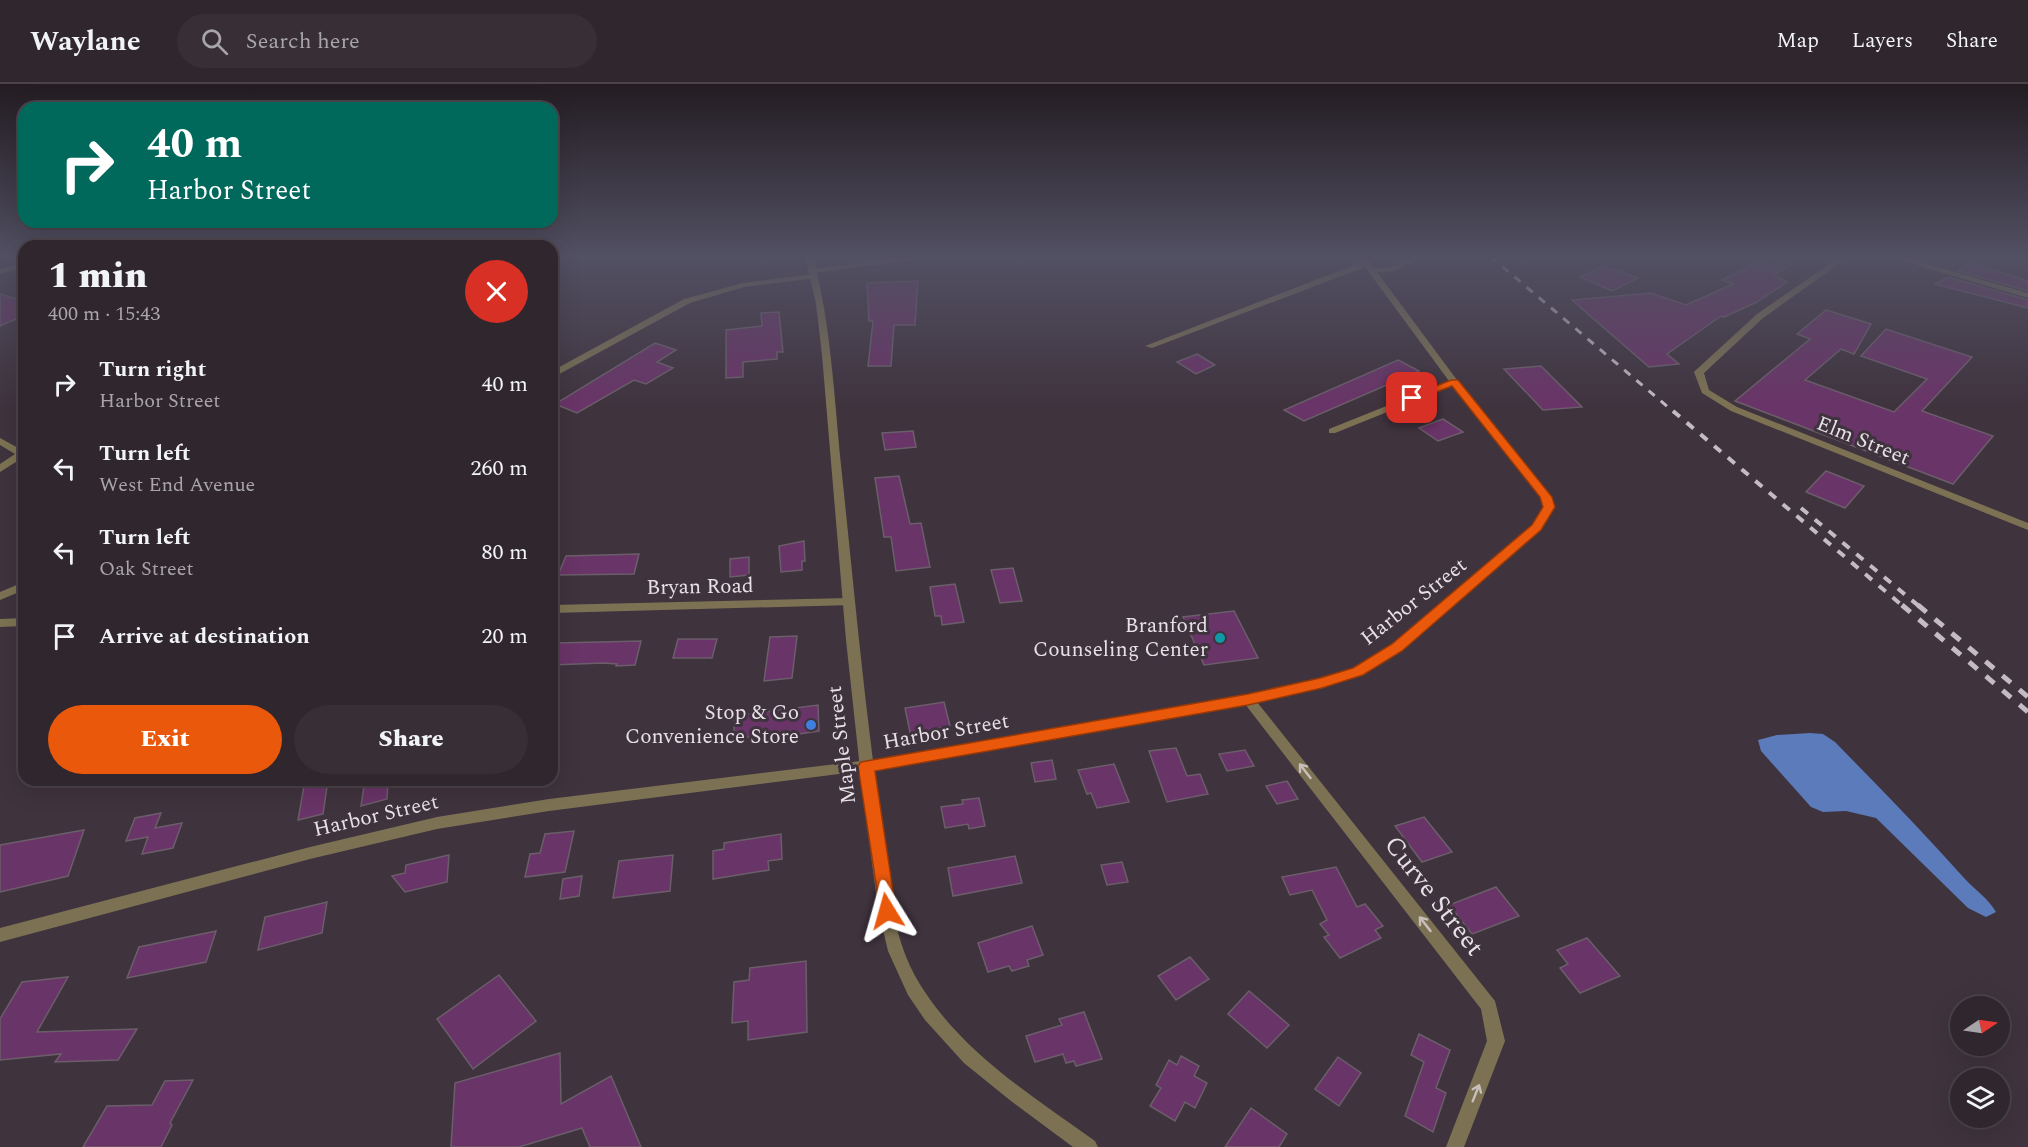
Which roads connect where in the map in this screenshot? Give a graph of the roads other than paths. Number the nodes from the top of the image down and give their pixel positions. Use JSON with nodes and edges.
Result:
{"nodes":[{"id":1,"x":679,"y":306,"type":"edge"},
{"id":2,"x":818,"y":306,"type":"edge"},
{"id":3,"x":1255,"y":306,"type":"edge"},
{"id":4,"x":1398,"y":306,"type":"edge"},
{"id":5,"x":1775,"y":306,"type":"edge"},
{"id":6,"x":1149,"y":346,"type":"dead end"},
{"id":7,"x":558,"y":372,"type":"edge"},
{"id":8,"x":1454,"y":382,"type":"junction"},
{"id":9,"x":1332,"y":431,"type":"dead end"},
{"id":10,"x":0,"y":441,"type":"edge"},
{"id":11,"x":18,"y":450,"type":"edge"},
{"id":12,"x":18,"y":456,"type":"edge"},
{"id":13,"x":0,"y":469,"type":"edge"},
{"id":14,"x":2028,"y":527,"type":"edge"},
{"id":15,"x":18,"y":588,"type":"edge"},
{"id":16,"x":0,"y":596,"type":"edge"},
{"id":17,"x":849,"y":602,"type":"junction"},
{"id":18,"x":558,"y":609,"type":"edge"},
{"id":19,"x":0,"y":622,"type":"edge"},
{"id":20,"x":18,"y":622,"type":"edge"},
{"id":21,"x":1248,"y":699,"type":"junction"},
{"id":22,"x":866,"y":766,"type":"junction"},
{"id":23,"x":0,"y":935,"type":"edge"},
{"id":24,"x":1089,"y":1147,"type":"edge"},
{"id":25,"x":1455,"y":1147,"type":"edge"}],
"edges":[{"from":1,"to":7,"type":"street"},
{"from":2,"to":17,"type":"street","name":"Maple Street"},
{"from":3,"to":6,"type":"street"},
{"from":4,"to":8,"type":"street"},
{"from":5,"to":14,"type":"street","name":"Elm Street"},
{"from":8,"to":9,"type":"street"},
{"from":8,"to":21,"type":"street","name":"Harbor Street"},
{"from":10,"to":11,"type":"street"},
{"from":12,"to":13,"type":"street"},
{"from":15,"to":16,"type":"street"},
{"from":17,"to":18,"type":"street","name":"Bryan Road"},
{"from":17,"to":22,"type":"street","name":"Maple Street"},
{"from":19,"to":20,"type":"street"},
{"from":21,"to":22,"type":"street","name":"Harbor Street"},
{"from":25,"to":21,"type":"street","name":"Curve Street","one_way":true},
{"from":22,"to":23,"type":"street","name":"Harbor Street"},
{"from":22,"to":24,"type":"street","name":"Maple Street"}]}
